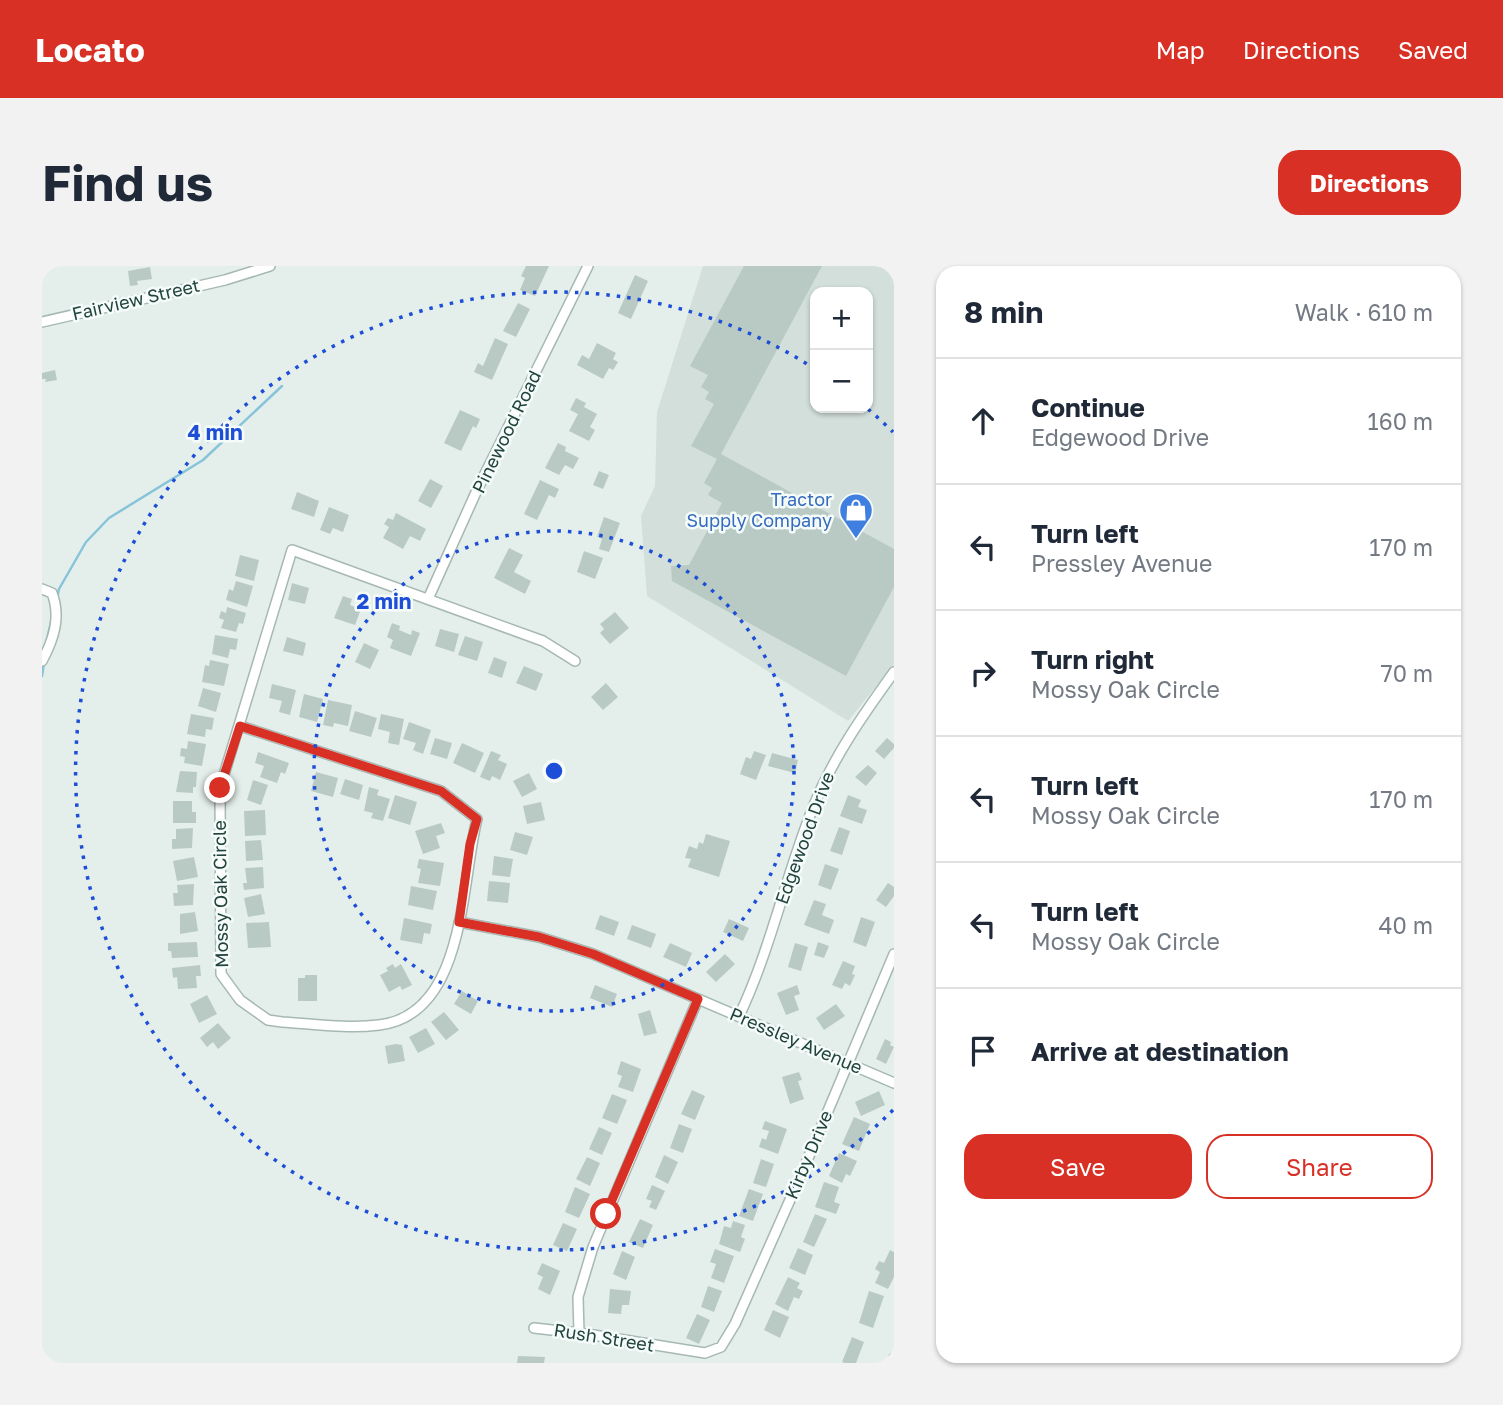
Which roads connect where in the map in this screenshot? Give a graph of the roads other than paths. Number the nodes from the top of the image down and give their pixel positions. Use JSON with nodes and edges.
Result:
{"nodes":[{"id":1,"x":270,"y":266,"type":"edge"},
{"id":2,"x":589,"y":266,"type":"edge"},
{"id":3,"x":42,"y":322,"type":"edge"},
{"id":4,"x":42,"y":589,"type":"edge"},
{"id":5,"x":428,"y":599,"type":"junction"},
{"id":6,"x":42,"y":661,"type":"edge"},
{"id":7,"x":575,"y":661,"type":"dead end"},
{"id":8,"x":894,"y":672,"type":"edge"},
{"id":9,"x":240,"y":726,"type":"junction"},
{"id":10,"x":459,"y":922,"type":"junction"},
{"id":11,"x":894,"y":954,"type":"edge"},
{"id":12,"x":698,"y":999,"type":"junction"},
{"id":13,"x":738,"y":1016,"type":"junction"},
{"id":14,"x":848,"y":1064,"type":"junction"},
{"id":15,"x":894,"y":1083,"type":"edge"},
{"id":16,"x":534,"y":1328,"type":"dead end"},
{"id":17,"x":579,"y":1333,"type":"junction"},
{"id":18,"x":716,"y":1351,"type":"joint"},
{"id":19,"x":894,"y":1358,"type":"edge"},
{"id":20,"x":892,"y":1363,"type":"edge"}],
"edges":[{"from":1,"to":3,"type":"street","name":"Fairview Street"},
{"from":2,"to":5,"type":"street","name":"Pinewood Road"},
{"from":4,"to":6,"type":"street"},
{"from":5,"to":7,"type":"street"},
{"from":5,"to":9,"type":"street","name":"Mossy Oak Circle"},
{"from":8,"to":13,"type":"street","name":"Edgewood Drive"},
{"from":9,"to":10,"type":"street","name":"Mossy Oak Circle"},
{"from":9,"to":10,"type":"street","name":"Mossy Oak Circle"},
{"from":10,"to":12,"type":"street","name":"Pressley Avenue"},
{"from":11,"to":14,"type":"street","name":"Kirby Drive"},
{"from":12,"to":13,"type":"street","name":"Pressley Avenue"},
{"from":12,"to":17,"type":"street"},
{"from":13,"to":14,"type":"street","name":"Pressley Avenue"},
{"from":14,"to":15,"type":"street","name":"Pressley Avenue"},
{"from":14,"to":18,"type":"street","name":"Kirby Drive"},
{"from":16,"to":17,"type":"street","name":"Rush Street"},
{"from":17,"to":18,"type":"street","name":"Rush Street"},
{"from":19,"to":20,"type":"street"}]}
